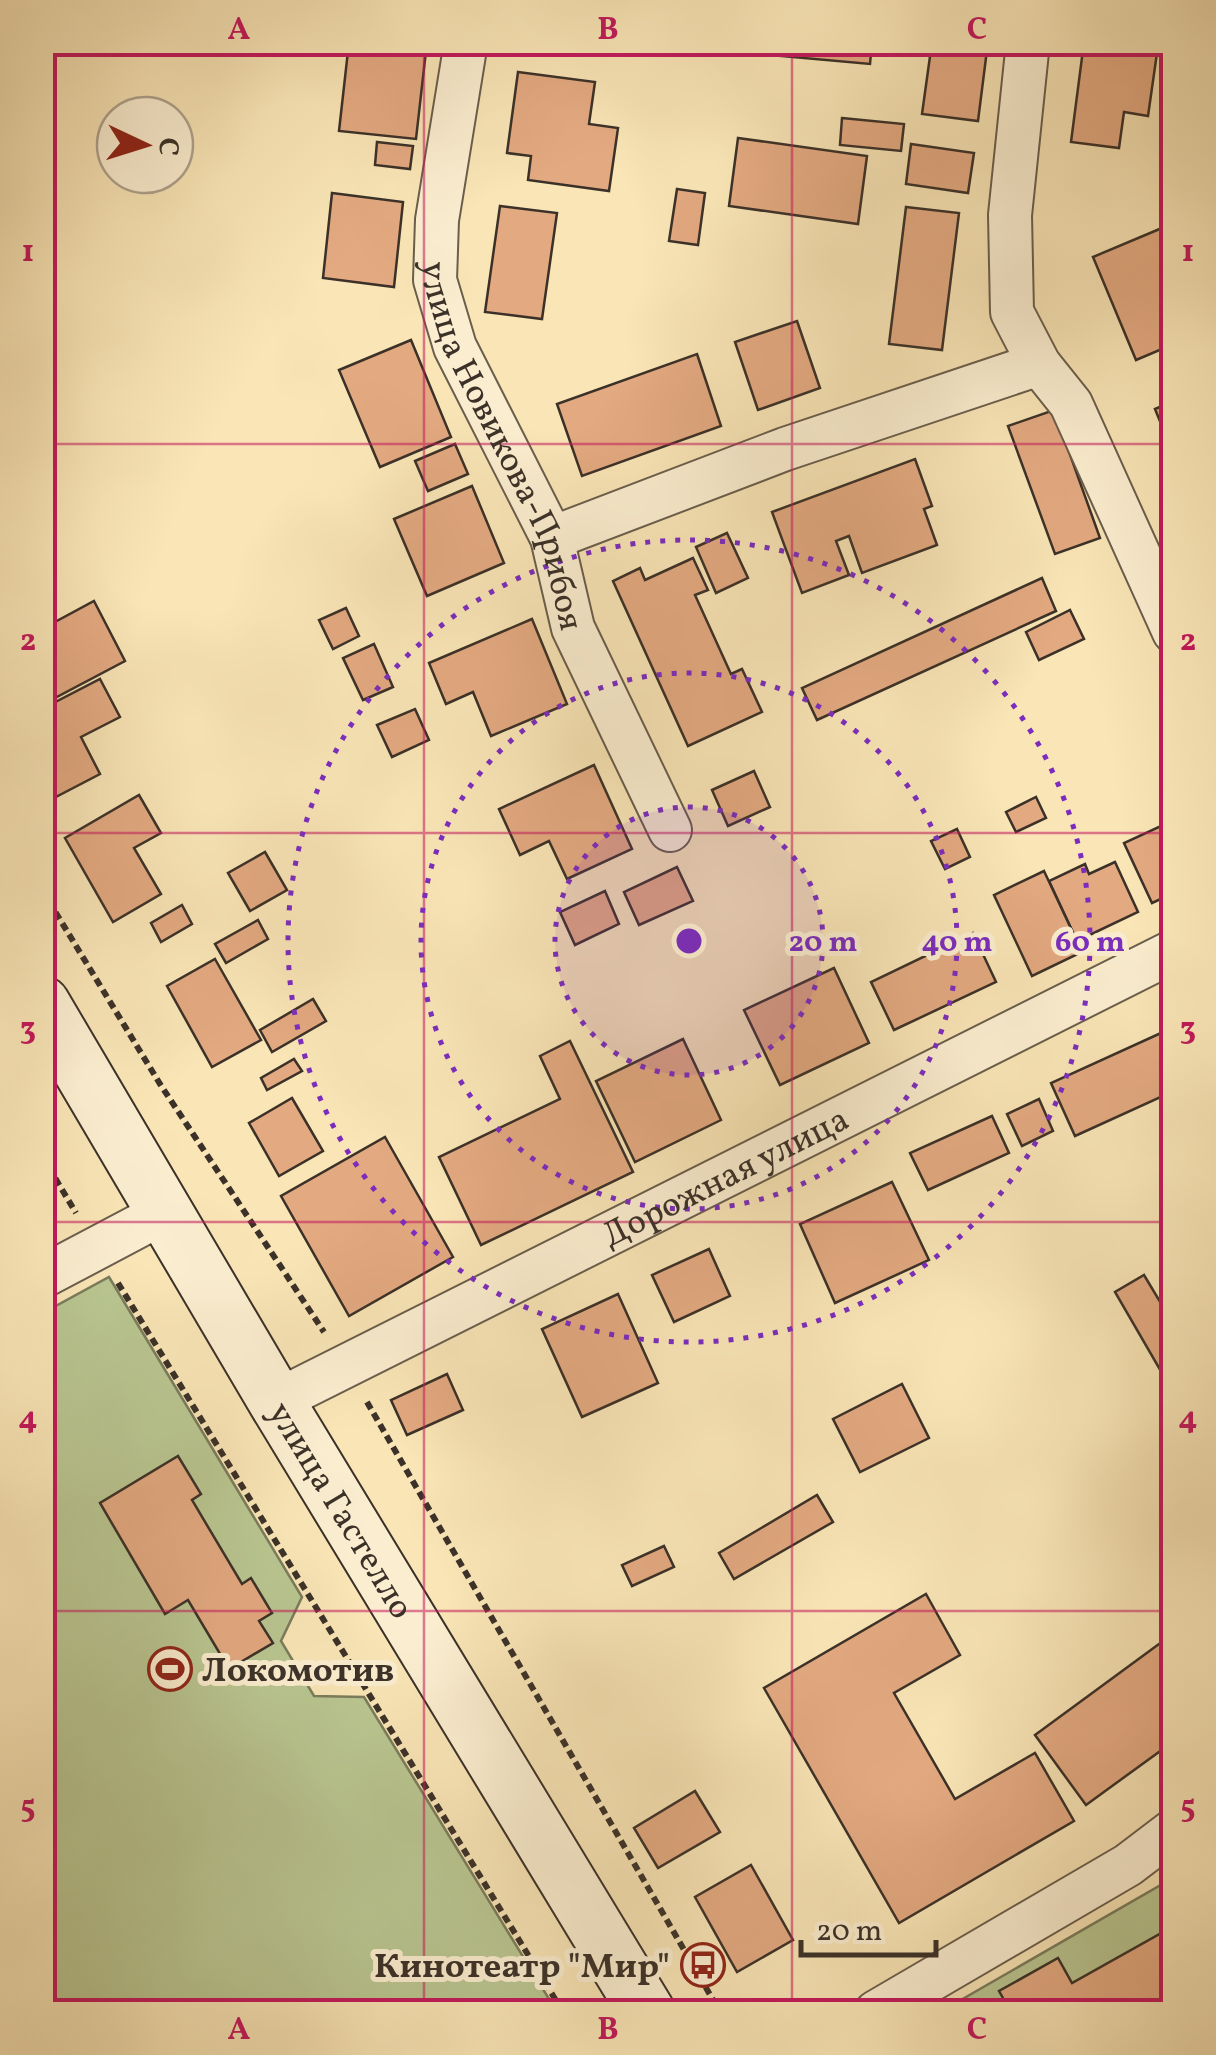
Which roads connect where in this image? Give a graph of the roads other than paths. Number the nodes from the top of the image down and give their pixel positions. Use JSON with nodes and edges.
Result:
{"nodes":[{"id":1,"x":466,"y":42,"type":"edge"},
{"id":2,"x":1028,"y":42,"type":"edge"},
{"id":3,"x":1039,"y":364,"type":"junction"},
{"id":4,"x":552,"y":538,"type":"junction"},
{"id":5,"x":1174,"y":632,"type":"edge"},
{"id":6,"x":670,"y":830,"type":"dead end"},
{"id":7,"x":1174,"y":950,"type":"edge"},
{"id":8,"x":42,"y":1004,"type":"edge"},
{"id":9,"x":165,"y":1212,"type":"junction"},
{"id":10,"x":42,"y":1277,"type":"edge"},
{"id":11,"x":276,"y":1401,"type":"junction"},
{"id":12,"x":1174,"y":1830,"type":"edge"},
{"id":13,"x":647,"y":2012,"type":"edge"},
{"id":14,"x":876,"y":2012,"type":"edge"}],
"edges":[{"from":1,"to":4,"type":"street","name":"улица Новикова-Прибоя"},
{"from":2,"to":3,"type":"street"},
{"from":3,"to":4,"type":"street"},
{"from":3,"to":5,"type":"street"},
{"from":4,"to":6,"type":"street","name":"улица Новикова-Прибоя"},
{"from":7,"to":11,"type":"street","name":"Дорожная улица"},
{"from":8,"to":9,"type":"street","name":"улица Гастелло"},
{"from":9,"to":10,"type":"street"},
{"from":9,"to":11,"type":"street","name":"улица Гастелло"},
{"from":11,"to":13,"type":"street","name":"улица Гастелло"},
{"from":12,"to":14,"type":"street"}]}
